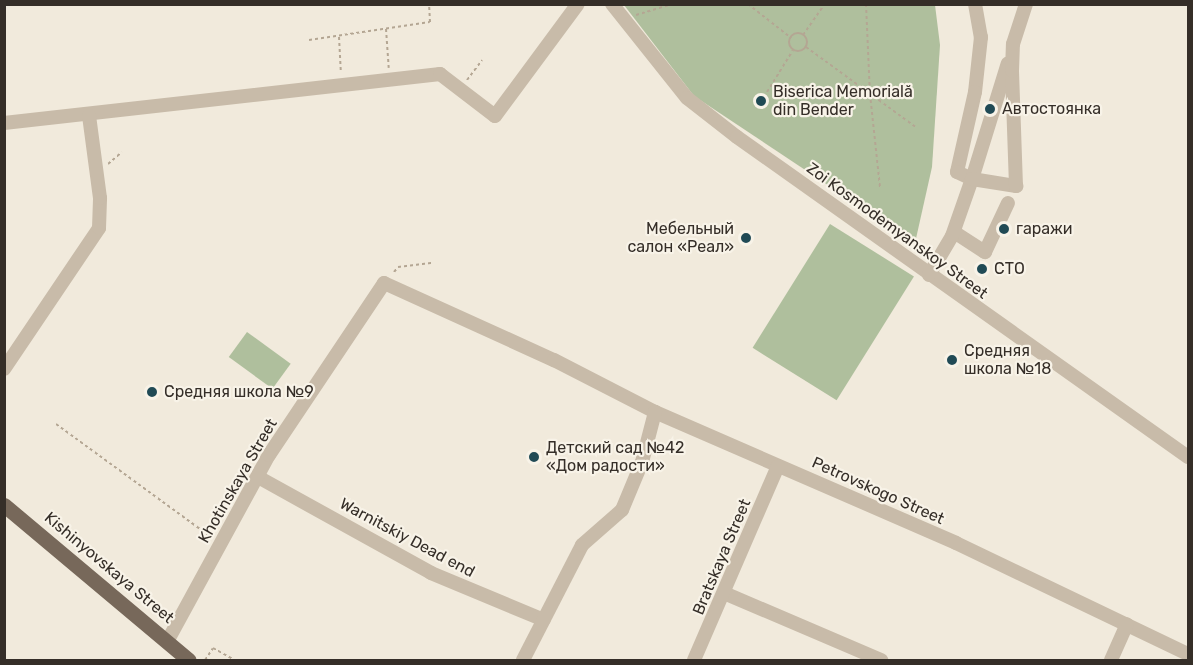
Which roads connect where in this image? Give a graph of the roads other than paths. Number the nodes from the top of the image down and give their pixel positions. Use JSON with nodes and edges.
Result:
{"nodes":[{"id":1,"x":578,"y":4,"type":"edge"},
{"id":2,"x":612,"y":4,"type":"edge"},
{"id":3,"x":975,"y":4,"type":"edge"},
{"id":4,"x":1026,"y":4,"type":"edge"},
{"id":5,"x":1013,"y":44,"type":"junction"},
{"id":6,"x":89,"y":116,"type":"junction"},
{"id":7,"x":4,"y":123,"type":"edge"},
{"id":8,"x":972,"y":179,"type":"junction"},
{"id":9,"x":1008,"y":203,"type":"dead end"},
{"id":10,"x":954,"y":232,"type":"junction"},
{"id":11,"x":929,"y":275,"type":"junction"},
{"id":12,"x":384,"y":283,"type":"joint"},
{"id":13,"x":4,"y":369,"type":"edge"},
{"id":14,"x":655,"y":412,"type":"junction"},
{"id":15,"x":1188,"y":457,"type":"edge"},
{"id":16,"x":778,"y":466,"type":"junction"},
{"id":17,"x":258,"y":477,"type":"junction"},
{"id":18,"x":4,"y":505,"type":"edge"},
{"id":19,"x":724,"y":593,"type":"junction"},
{"id":20,"x":544,"y":620,"type":"junction"},
{"id":21,"x":1127,"y":624,"type":"junction"},
{"id":22,"x":168,"y":640,"type":"junction"},
{"id":23,"x":1188,"y":654,"type":"edge"},
{"id":24,"x":189,"y":660,"type":"edge"},
{"id":25,"x":523,"y":660,"type":"edge"},
{"id":26,"x":694,"y":660,"type":"edge"},
{"id":27,"x":881,"y":660,"type":"edge"},
{"id":28,"x":1111,"y":660,"type":"edge"}],
"edges":[{"from":1,"to":6,"type":"street"},
{"from":2,"to":11,"type":"street","name":"Zoi Kosmodemyanskoy Street"},
{"from":3,"to":8,"type":"street"},
{"from":4,"to":5,"type":"street"},
{"from":5,"to":8,"type":"street"},
{"from":5,"to":8,"type":"street"},
{"from":6,"to":7,"type":"street"},
{"from":6,"to":13,"type":"street"},
{"from":8,"to":10,"type":"street"},
{"from":9,"to":10,"type":"street"},
{"from":10,"to":11,"type":"street"},
{"from":11,"to":15,"type":"street","name":"Zoi Kosmodemyanskoy Street"},
{"from":12,"to":14,"type":"street","name":"Petrovskogo Street"},
{"from":12,"to":17,"type":"street","name":"Khotinskaya Street"},
{"from":14,"to":16,"type":"street","name":"Petrovskogo Street"},
{"from":14,"to":20,"type":"street"},
{"from":16,"to":19,"type":"street","name":"Bratskaya Street"},
{"from":16,"to":21,"type":"street","name":"Petrovskogo Street"},
{"from":17,"to":20,"type":"street","name":"Warnitskiy Dead end"},
{"from":17,"to":22,"type":"street","name":"Khotinskaya Street"},
{"from":18,"to":22,"type":"main road","name":"Kishinyovskaya Street"},
{"from":19,"to":26,"type":"street","name":"Bratskaya Street"},
{"from":19,"to":27,"type":"street"},
{"from":20,"to":25,"type":"street"},
{"from":21,"to":23,"type":"street","name":"Petrovskogo Street"},
{"from":21,"to":28,"type":"street"},
{"from":22,"to":24,"type":"main road","name":"Kishinyovskaya Street"}]}
